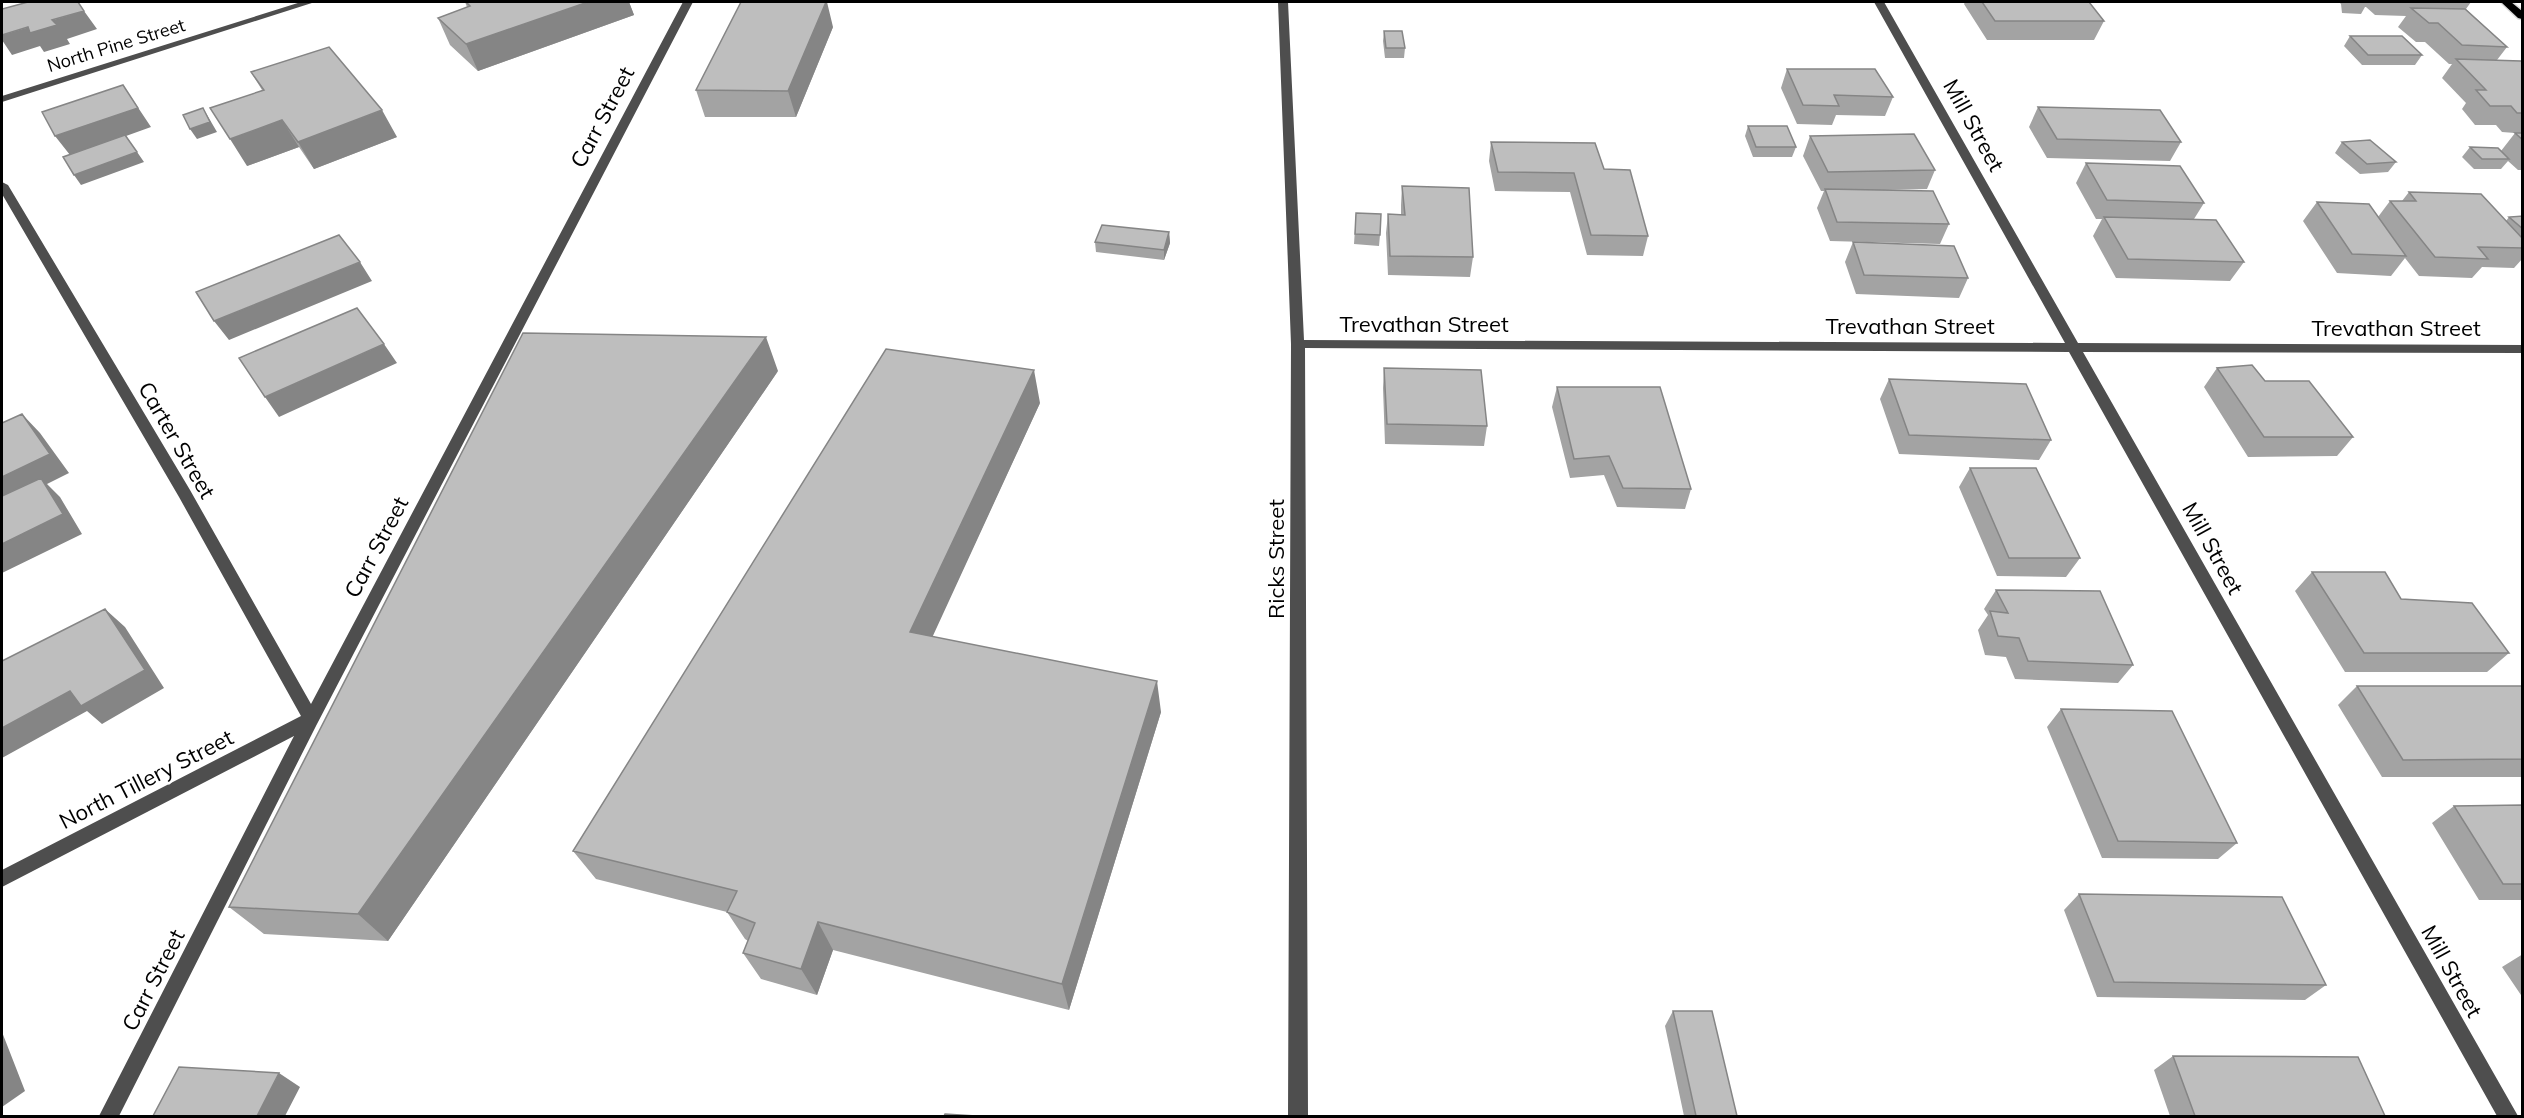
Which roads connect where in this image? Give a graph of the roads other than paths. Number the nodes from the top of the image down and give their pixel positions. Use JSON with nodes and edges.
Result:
{"nodes":[{"id":1,"x":310,"y":2,"type":"edge"},
{"id":2,"x":688,"y":2,"type":"edge"},
{"id":3,"x":1283,"y":2,"type":"edge"},
{"id":4,"x":1879,"y":2,"type":"edge"},
{"id":5,"x":2506,"y":2,"type":"edge"},
{"id":6,"x":2523,"y":16,"type":"edge"},
{"id":7,"x":2,"y":99,"type":"edge"},
{"id":8,"x":2,"y":184,"type":"edge"},
{"id":9,"x":1298,"y":344,"type":"junction"},
{"id":10,"x":2074,"y":348,"type":"junction"},
{"id":11,"x":2523,"y":350,"type":"edge"},
{"id":12,"x":311,"y":719,"type":"junction"},
{"id":13,"x":2,"y":879,"type":"edge"},
{"id":14,"x":109,"y":1116,"type":"edge"},
{"id":15,"x":1298,"y":1116,"type":"edge"},
{"id":16,"x":2508,"y":1116,"type":"edge"}],
"edges":[{"from":1,"to":7,"type":"street","name":"North Pine Street"},
{"from":2,"to":12,"type":"street","name":"Carr Street"},
{"from":3,"to":9,"type":"street","name":"Ricks Street"},
{"from":4,"to":10,"type":"street","name":"Mill Street"},
{"from":5,"to":6,"type":"main road"},
{"from":8,"to":12,"type":"street","name":"Carter Street"},
{"from":9,"to":10,"type":"street","name":"Trevathan Street"},
{"from":9,"to":15,"type":"street","name":"Ricks Street"},
{"from":10,"to":11,"type":"street","name":"Trevathan Street"},
{"from":10,"to":16,"type":"street","name":"Mill Street"},
{"from":12,"to":13,"type":"street","name":"North Tillery Street"},
{"from":12,"to":14,"type":"street","name":"Carr Street"}]}
